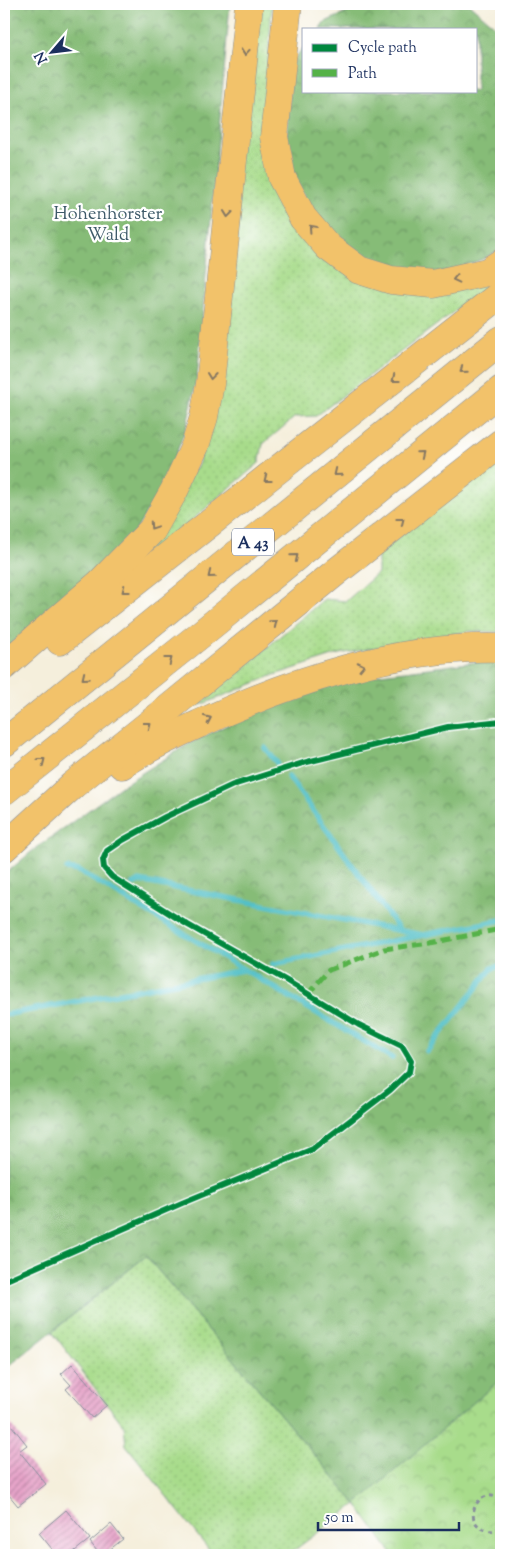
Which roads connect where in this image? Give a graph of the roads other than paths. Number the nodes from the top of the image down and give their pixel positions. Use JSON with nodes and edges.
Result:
{"nodes":[{"id":1,"x":249,"y":4,"type":"edge"},
{"id":2,"x":288,"y":4,"type":"edge"},
{"id":3,"x":501,"y":263,"type":"edge"},
{"id":4,"x":501,"y":294,"type":"edge"},
{"id":5,"x":501,"y":340,"type":"edge"},
{"id":6,"x":501,"y":390,"type":"edge"},
{"id":7,"x":501,"y":443,"type":"edge"},
{"id":8,"x":501,"y":648,"type":"edge"},
{"id":9,"x":4,"y":666,"type":"edge"},
{"id":10,"x":4,"y":684,"type":"edge"},
{"id":11,"x":4,"y":743,"type":"edge"},
{"id":12,"x":4,"y":791,"type":"edge"},
{"id":13,"x":4,"y":847,"type":"edge"}],
"edges":[{"from":1,"to":9,"type":"highway","one_way":true},
{"from":3,"to":2,"type":"highway","one_way":true},
{"from":4,"to":10,"type":"highway","one_way":true},
{"from":5,"to":11,"type":"highway","number":"A 43","one_way":true},
{"from":12,"to":6,"type":"highway","number":"A 43","one_way":true},
{"from":13,"to":7,"type":"highway","one_way":true},
{"from":13,"to":8,"type":"highway","one_way":true}]}
